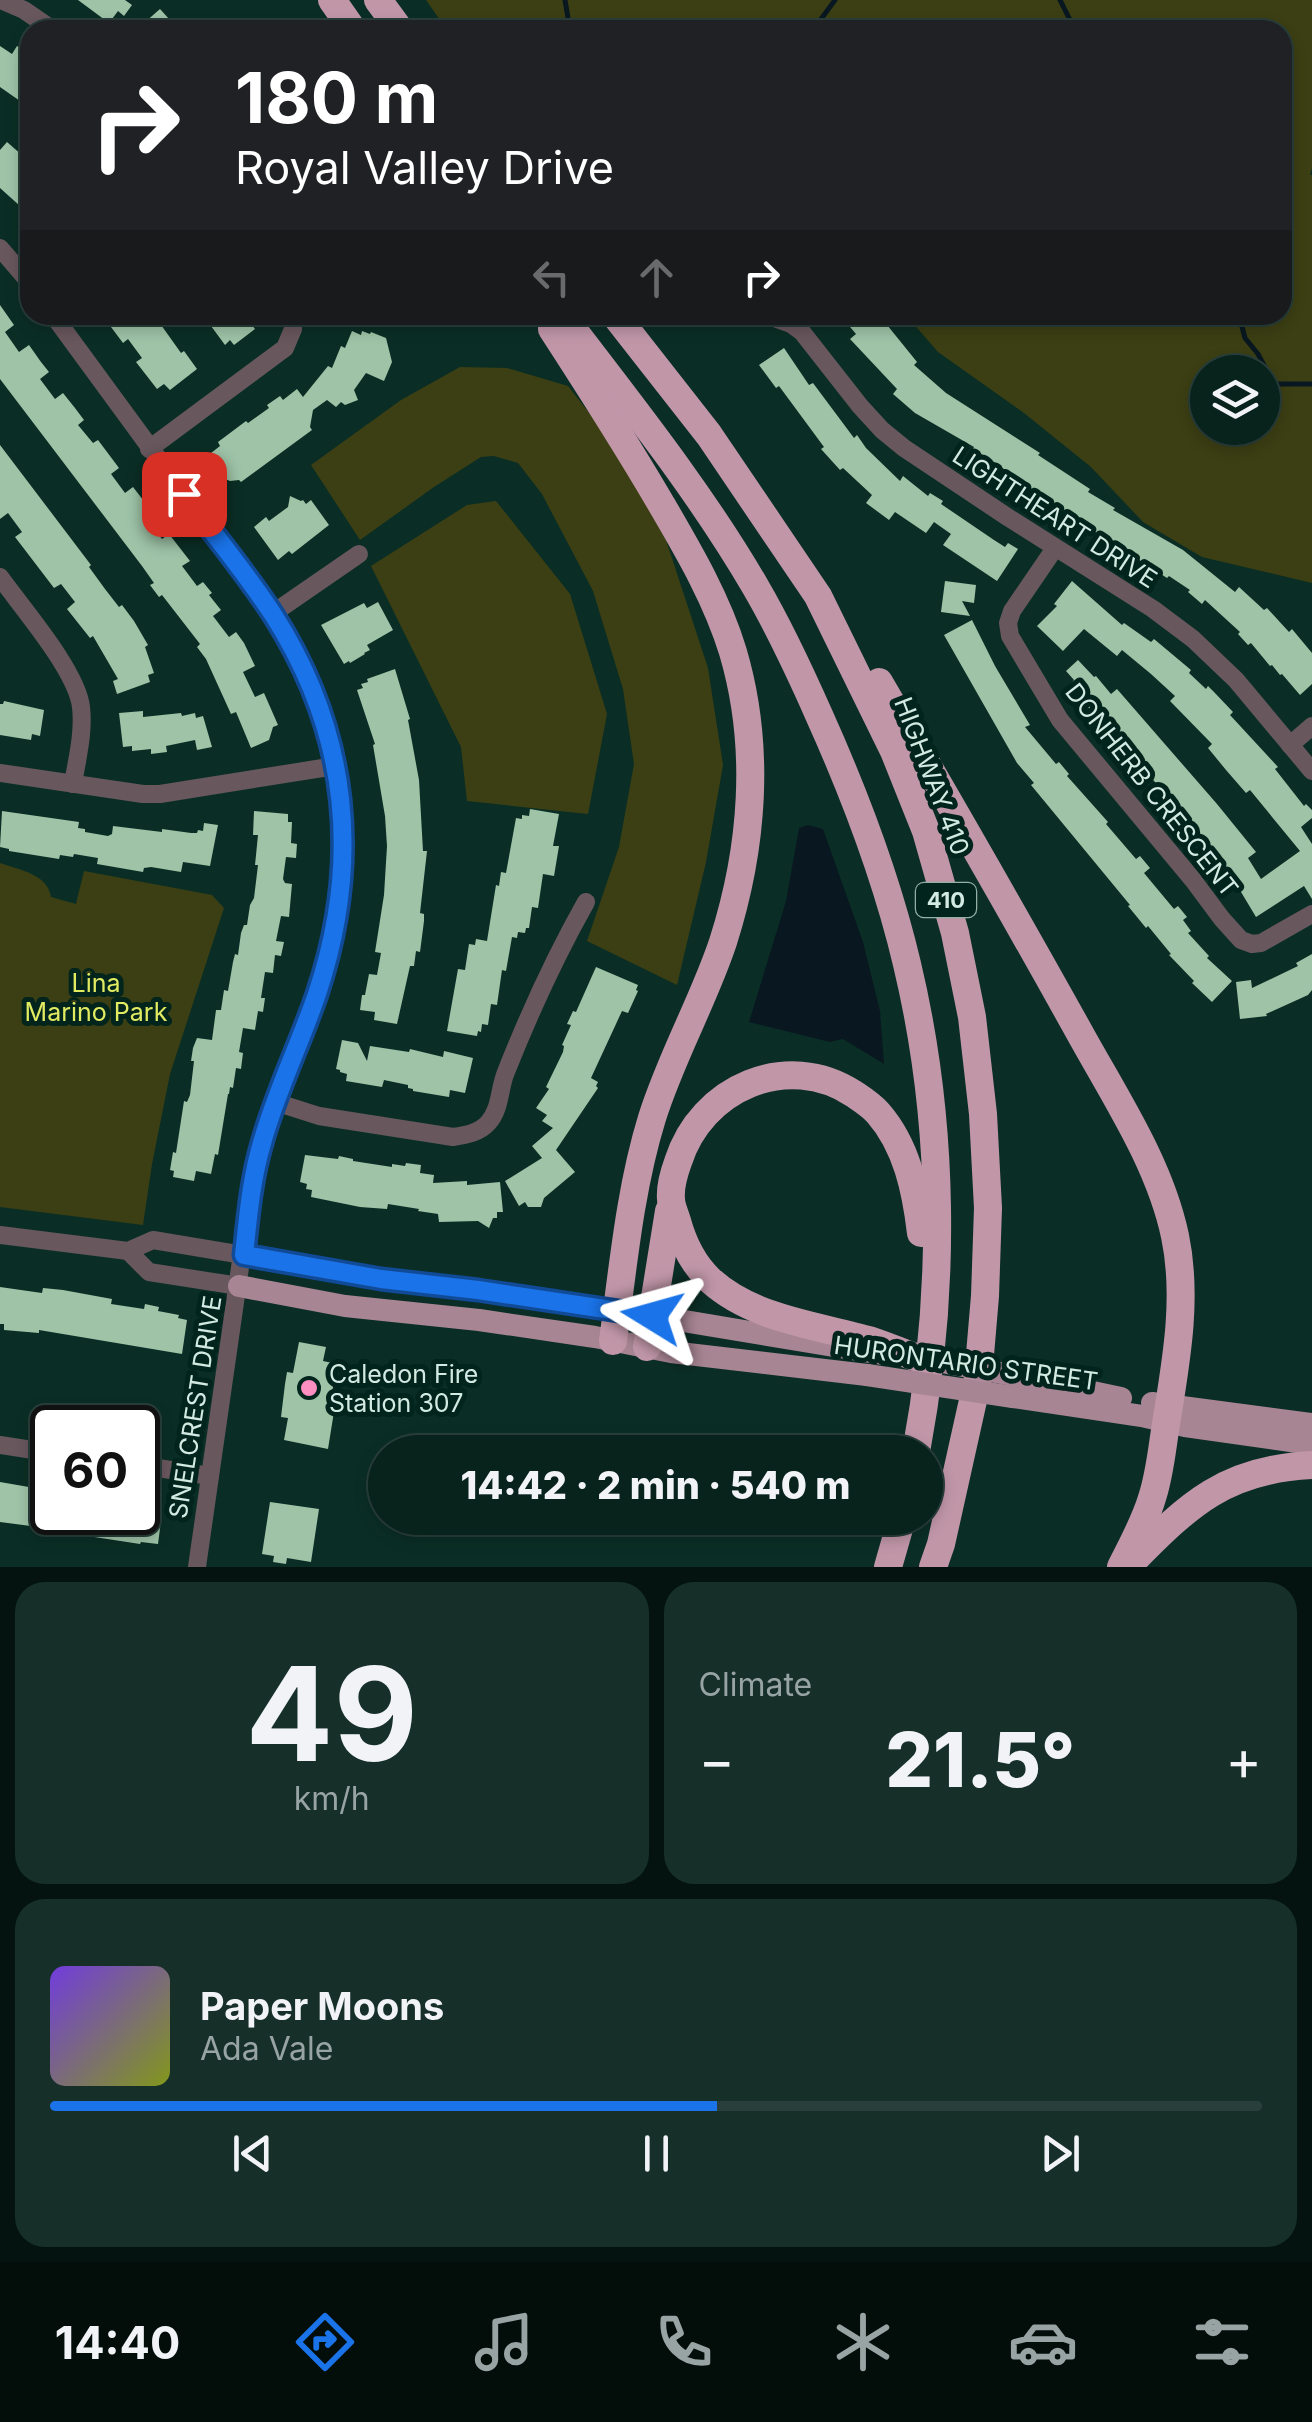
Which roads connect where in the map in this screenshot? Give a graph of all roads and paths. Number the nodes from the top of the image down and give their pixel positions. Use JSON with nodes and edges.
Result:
{"nodes":[{"id":1,"x":1,"y":0,"type":"edge"},
{"id":2,"x":28,"y":5,"type":"edge"},
{"id":3,"x":0,"y":248,"type":"edge"},
{"id":4,"x":20,"y":271,"type":"edge"},
{"id":5,"x":60,"y":325,"type":"edge"},
{"id":6,"x":293,"y":325,"type":"edge"},
{"id":7,"x":549,"y":325,"type":"edge"},
{"id":8,"x":570,"y":325,"type":"edge"},
{"id":9,"x":623,"y":325,"type":"edge"},
{"id":10,"x":792,"y":325,"type":"edge"},
{"id":11,"x":149,"y":448,"type":"junction"},
{"id":12,"x":1055,"y":548,"type":"junction"},
{"id":13,"x":359,"y":554,"type":"dead end"},
{"id":14,"x":0,"y":577,"type":"edge"},
{"id":15,"x":818,"y":596,"type":"junction"},
{"id":16,"x":272,"y":614,"type":"junction"},
{"id":17,"x":1312,"y":726,"type":"edge"},
{"id":18,"x":1290,"y":745,"type":"junction"},
{"id":19,"x":335,"y":766,"type":"junction"},
{"id":20,"x":1312,"y":772,"type":"edge"},
{"id":21,"x":0,"y":773,"type":"edge"},
{"id":22,"x":73,"y":784,"type":"junction"},
{"id":23,"x":586,"y":902,"type":"dead end"},
{"id":24,"x":1312,"y":914,"type":"edge"},
{"id":25,"x":276,"y":1102,"type":"junction"},
{"id":26,"x":671,"y":1199,"type":"junction"},
{"id":27,"x":0,"y":1236,"type":"edge"},
{"id":28,"x":128,"y":1251,"type":"junction"},
{"id":29,"x":244,"y":1255,"type":"junction"},
{"id":30,"x":239,"y":1286,"type":"junction"},
{"id":31,"x":617,"y":1311,"type":"junction"},
{"id":32,"x":652,"y":1316,"type":"junction"},
{"id":33,"x":613,"y":1341,"type":"junction"},
{"id":34,"x":647,"y":1348,"type":"junction"},
{"id":35,"x":870,"y":1356,"type":"junction"},
{"id":36,"x":915,"y":1357,"type":"joint"},
{"id":37,"x":1015,"y":1386,"type":"junction"},
{"id":38,"x":924,"y":1409,"type":"junction"},
{"id":39,"x":1168,"y":1413,"type":"junction"},
{"id":40,"x":1312,"y":1424,"type":"edge"},
{"id":41,"x":919,"y":1435,"type":"edge"},
{"id":42,"x":1312,"y":1444,"type":"edge"},
{"id":43,"x":0,"y":1445,"type":"edge"},
{"id":44,"x":30,"y":1450,"type":"edge"},
{"id":45,"x":1312,"y":1465,"type":"edge"},
{"id":46,"x":160,"y":1468,"type":"edge"},
{"id":47,"x":210,"y":1476,"type":"junction"},
{"id":48,"x":897,"y":1535,"type":"edge"},
{"id":49,"x":197,"y":1567,"type":"edge"},
{"id":50,"x":888,"y":1567,"type":"edge"},
{"id":51,"x":933,"y":1567,"type":"edge"},
{"id":52,"x":1124,"y":1567,"type":"edge"}],
"edges":[{"from":1,"to":2,"type":"street"},
{"from":3,"to":4,"type":"street"},
{"from":5,"to":11,"type":"street","name":"SNELCREST DRIVE"},
{"from":6,"to":11,"type":"street"},
{"from":7,"to":31,"type":"highway"},
{"from":8,"to":38,"type":"highway","number":"410"},
{"from":9,"to":15,"type":"highway","name":"HIGHWAY 410","number":"410"},
{"from":10,"to":12,"type":"street","name":"LIGHTHEART DRIVE"},
{"from":11,"to":16,"type":"street","name":"SNELCREST DRIVE"},
{"from":12,"to":18,"type":"street","name":"LIGHTHEART DRIVE"},
{"from":12,"to":24,"type":"street","name":"DONHERB CRESCENT"},
{"from":13,"to":16,"type":"street"},
{"from":14,"to":22,"type":"street"},
{"from":15,"to":39,"type":"highway"},
{"from":15,"to":51,"type":"highway","name":"HIGHWAY 410","number":"410"},
{"from":16,"to":19,"type":"street","name":"SNELCREST DRIVE"},
{"from":17,"to":18,"type":"street"},
{"from":18,"to":20,"type":"street","name":"LIGHTHEART DRIVE"},
{"from":19,"to":22,"type":"street"},
{"from":19,"to":25,"type":"street","name":"SNELCREST DRIVE"},
{"from":21,"to":22,"type":"street"},
{"from":23,"to":25,"type":"street"},
{"from":25,"to":29,"type":"street","name":"SNELCREST DRIVE"},
{"from":26,"to":32,"type":"highway"},
{"from":26,"to":35,"type":"highway"},
{"from":26,"to":38,"type":"highway"},
{"from":27,"to":28,"type":"street"},
{"from":28,"to":29,"type":"street"},
{"from":28,"to":30,"type":"street"},
{"from":29,"to":30,"type":"street","name":"SNELCREST DRIVE"},
{"from":29,"to":31,"type":"main road","name":"HURONTARIO STREET"},
{"from":30,"to":33,"type":"main road","name":"HURONTARIO STREET"},
{"from":30,"to":47,"type":"street","name":"SNELCREST DRIVE"},
{"from":31,"to":32,"type":"main road","name":"HURONTARIO STREET"},
{"from":31,"to":33,"type":"highway"},
{"from":32,"to":34,"type":"highway"},
{"from":32,"to":35,"type":"main road","name":"HURONTARIO STREET"},
{"from":33,"to":34,"type":"main road","name":"HURONTARIO STREET"},
{"from":34,"to":35,"type":"main road","name":"HURONTARIO STREET"},
{"from":35,"to":36,"type":"highway"},
{"from":35,"to":37,"type":"main road","name":"HURONTARIO STREET","bridge":true},
{"from":36,"to":37,"type":"main road","name":"HURONTARIO STREET","bridge":true},
{"from":37,"to":39,"type":"main road","name":"HURONTARIO STREET"},
{"from":38,"to":41,"type":"highway","number":"410"},
{"from":39,"to":40,"type":"main road","name":"HURONTARIO STREET"},
{"from":39,"to":42,"type":"main road","name":"HURONTARIO STREET"},
{"from":39,"to":52,"type":"highway"},
{"from":43,"to":44,"type":"street"},
{"from":45,"to":52,"type":"highway"},
{"from":46,"to":47,"type":"street"},
{"from":47,"to":49,"type":"street","name":"SNELCREST DRIVE"},
{"from":48,"to":50,"type":"highway"}]}
